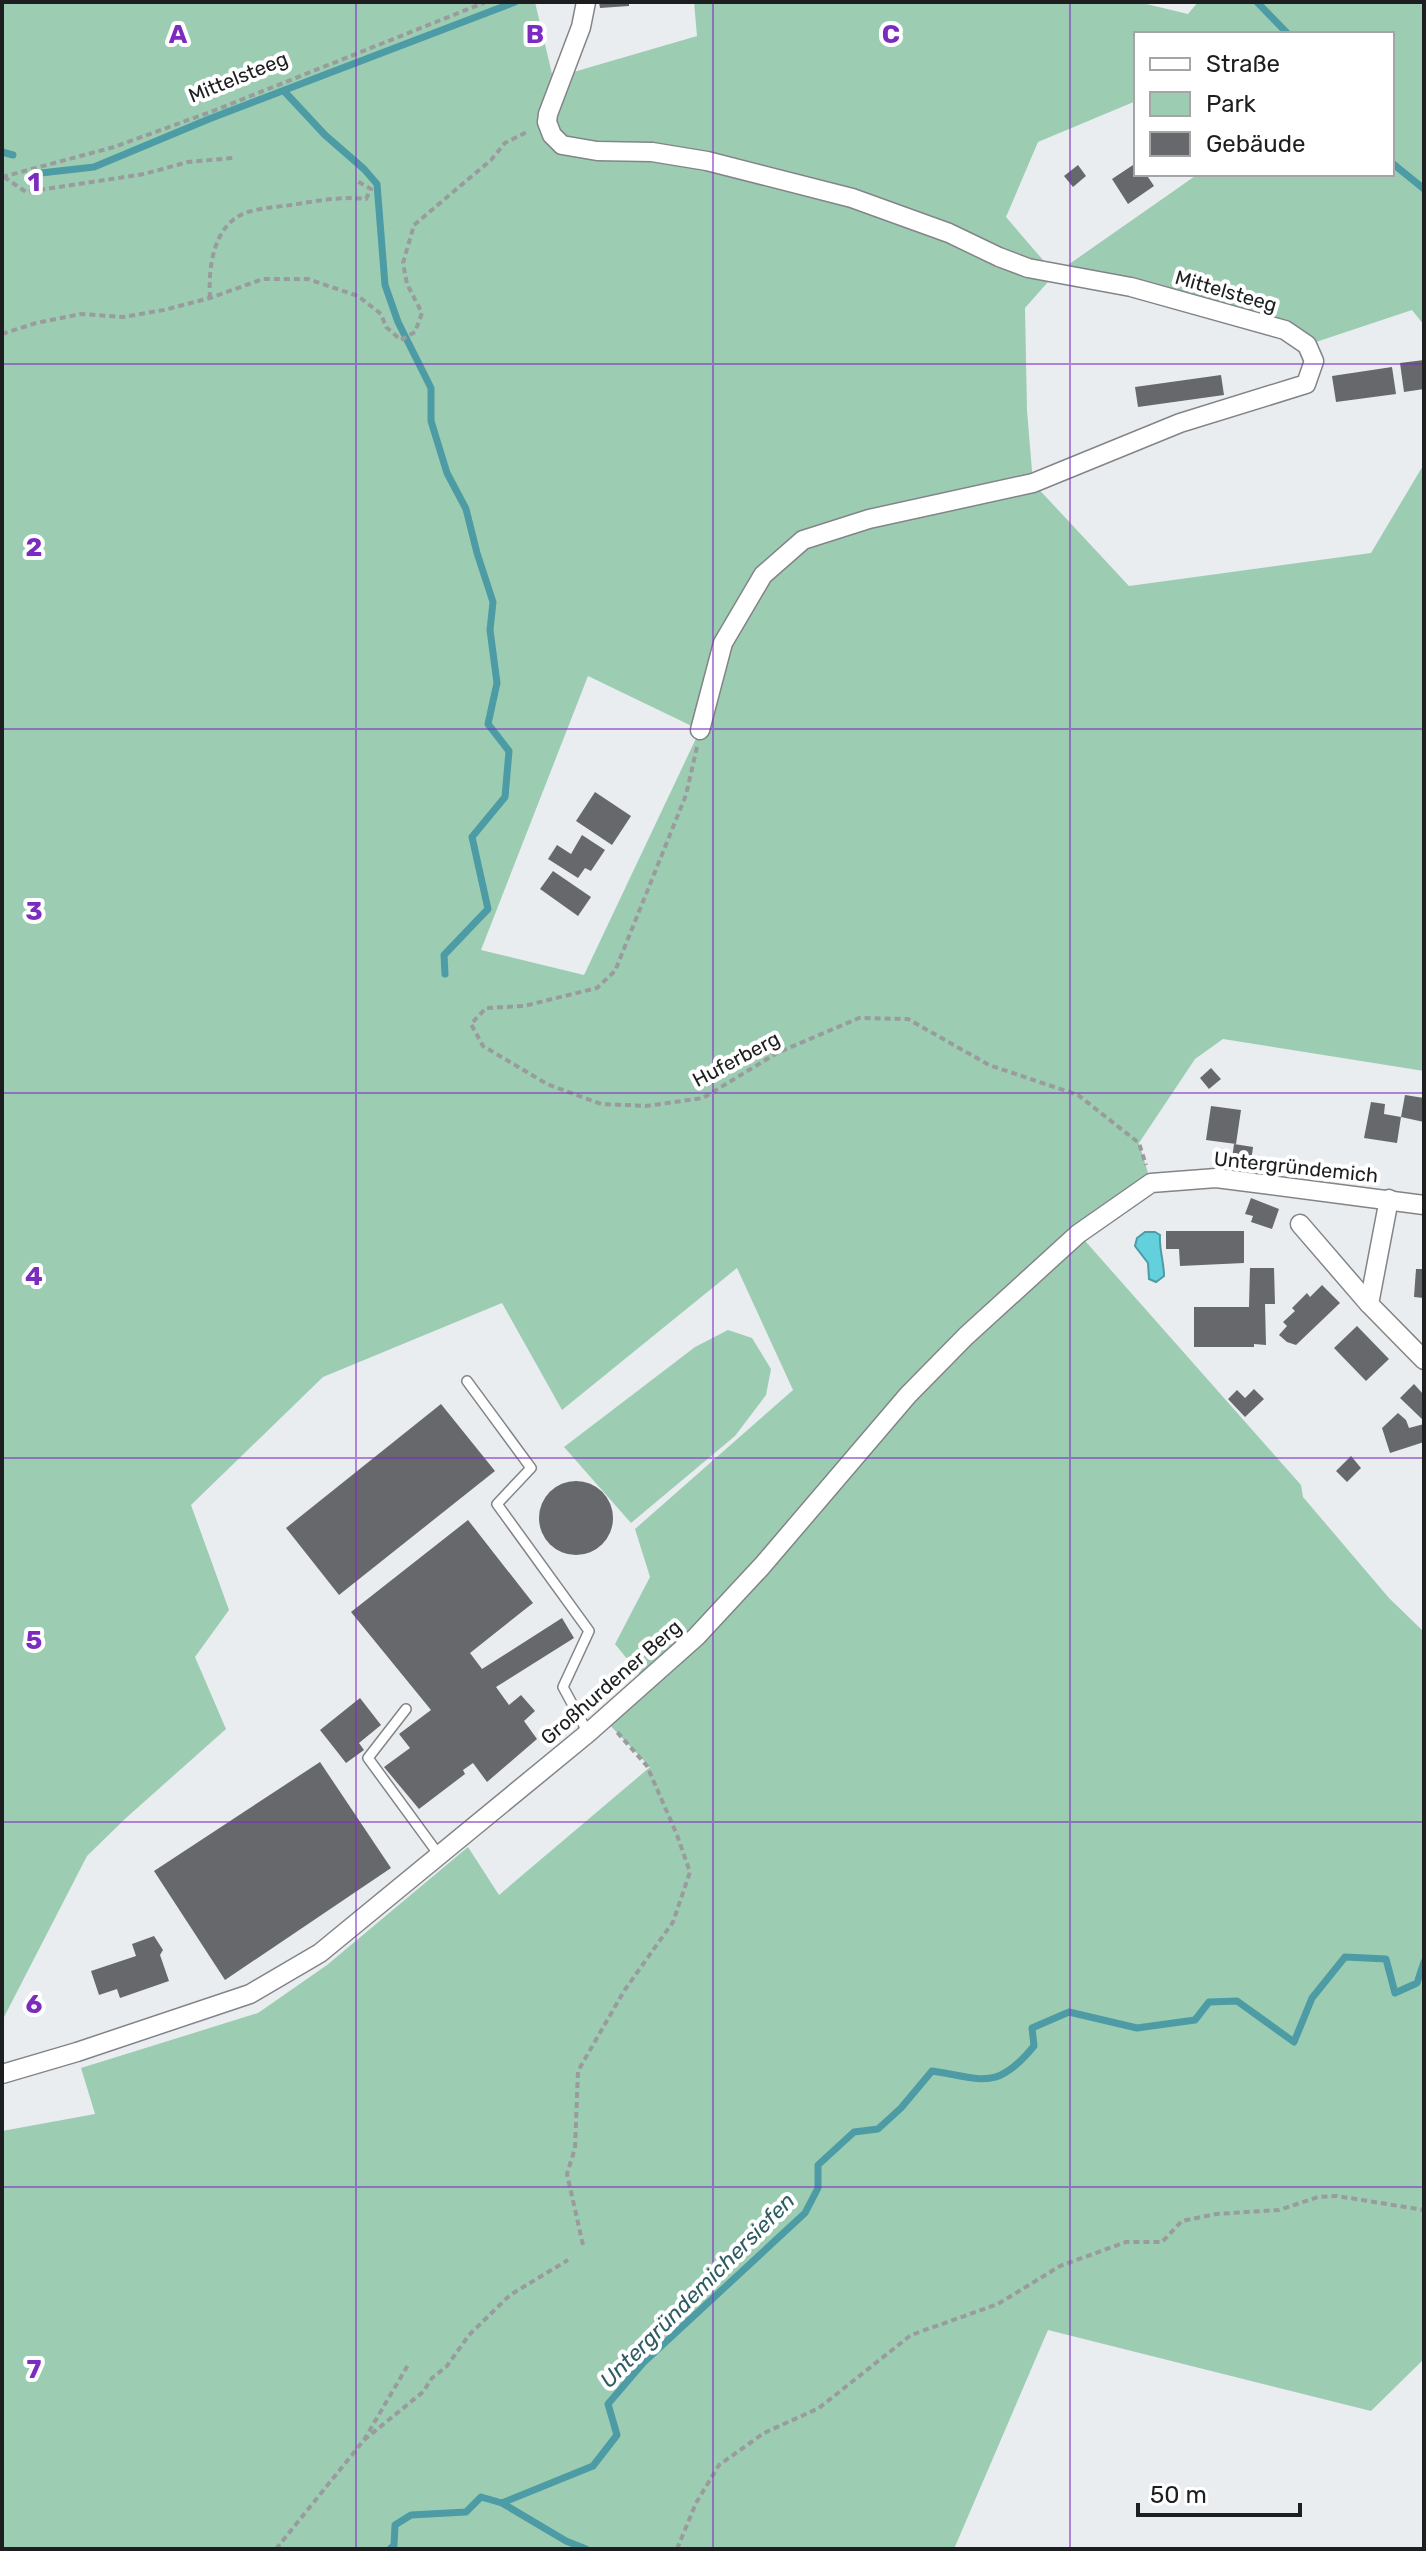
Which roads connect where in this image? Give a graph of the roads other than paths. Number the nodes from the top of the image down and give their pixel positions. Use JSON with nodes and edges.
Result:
{"nodes":[{"id":1,"x":586,"y":2,"type":"edge"},
{"id":2,"x":700,"y":730,"type":"road end"},
{"id":3,"x":1151,"y":1183,"type":"joint"},
{"id":4,"x":1389,"y":1199,"type":"junction"},
{"id":5,"x":1424,"y":1205,"type":"edge"},
{"id":6,"x":1300,"y":1224,"type":"dead end"},
{"id":7,"x":1369,"y":1304,"type":"junction"},
{"id":8,"x":1424,"y":1360,"type":"edge"},
{"id":9,"x":467,"y":1381,"type":"dead end"},
{"id":10,"x":406,"y":1709,"type":"dead end"},
{"id":11,"x":588,"y":1733,"type":"junction"},
{"id":12,"x":439,"y":1855,"type":"junction"},
{"id":13,"x":2,"y":2074,"type":"edge"}],
"edges":[{"from":1,"to":2,"type":"street","name":"Mittelsteeg"},
{"from":3,"to":4,"type":"street","name":"Untergründemich"},
{"from":3,"to":11,"type":"street","name":"Großhurdener Berg"},
{"from":4,"to":5,"type":"street","name":"Untergründemich"},
{"from":4,"to":7,"type":"street","name":"Untergründemich"},
{"from":6,"to":7,"type":"street"},
{"from":7,"to":8,"type":"street"},
{"from":9,"to":11,"type":"lane"},
{"from":10,"to":12,"type":"lane"},
{"from":11,"to":12,"type":"street","name":"Großhurdener Berg"},
{"from":12,"to":13,"type":"street","name":"Großhurdener Berg"}]}
